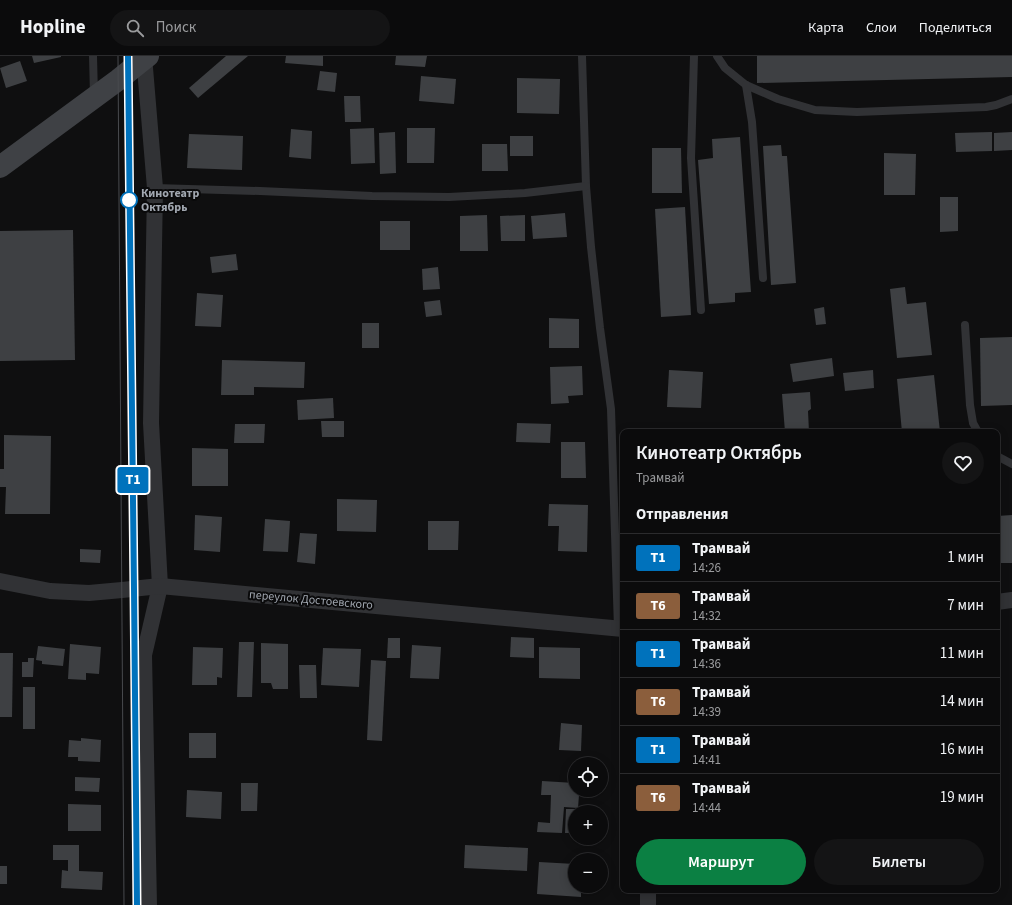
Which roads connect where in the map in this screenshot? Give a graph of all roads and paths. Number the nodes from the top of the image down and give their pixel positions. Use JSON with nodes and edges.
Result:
{"nodes":[{"id":1,"x":92,"y":56,"type":"edge"},
{"id":2,"x":582,"y":56,"type":"edge"},
{"id":3,"x":694,"y":56,"type":"edge"},
{"id":4,"x":717,"y":56,"type":"edge"},
{"id":5,"x":145,"y":57,"type":"edge"},
{"id":6,"x":746,"y":85,"type":"junction"},
{"id":7,"x":94,"y":97,"type":"junction"},
{"id":8,"x":1012,"y":99,"type":"edge"},
{"id":9,"x":0,"y":167,"type":"edge"},
{"id":10,"x":586,"y":186,"type":"junction"},
{"id":11,"x":155,"y":188,"type":"junction"},
{"id":12,"x":763,"y":278,"type":"dead end"},
{"id":13,"x":701,"y":310,"type":"dead end"},
{"id":14,"x":965,"y":325,"type":"dead end"},
{"id":15,"x":976,"y":429,"type":"edge"},
{"id":16,"x":1000,"y":458,"type":"edge"},
{"id":17,"x":1012,"y":464,"type":"edge"},
{"id":18,"x":0,"y":581,"type":"edge"},
{"id":19,"x":160,"y":586,"type":"junction"},
{"id":20,"x":1012,"y":600,"type":"edge"},
{"id":21,"x":1000,"y":602,"type":"edge"},
{"id":22,"x":620,"y":629,"type":"edge"},
{"id":23,"x":648,"y":893,"type":"edge"},
{"id":24,"x":149,"y":905,"type":"edge"},
{"id":25,"x":648,"y":905,"type":"edge"}],
"edges":[{"from":1,"to":7,"type":"lane"},
{"from":2,"to":10,"type":"lane"},
{"from":3,"to":13,"type":"lane"},
{"from":4,"to":6,"type":"lane"},
{"from":5,"to":7,"type":"main road"},
{"from":5,"to":11,"type":"street"},
{"from":6,"to":8,"type":"lane"},
{"from":6,"to":12,"type":"lane"},
{"from":7,"to":9,"type":"main road"},
{"from":10,"to":11,"type":"lane"},
{"from":10,"to":22,"type":"lane"},
{"from":11,"to":19,"type":"street"},
{"from":14,"to":15,"type":"lane"},
{"from":16,"to":17,"type":"lane"},
{"from":18,"to":19,"type":"street","name":"переулок Достоевского"},
{"from":19,"to":22,"type":"street","name":"переулок Достоевского"},
{"from":19,"to":24,"type":"street"},
{"from":20,"to":21,"type":"street"},
{"from":23,"to":25,"type":"street"}]}
